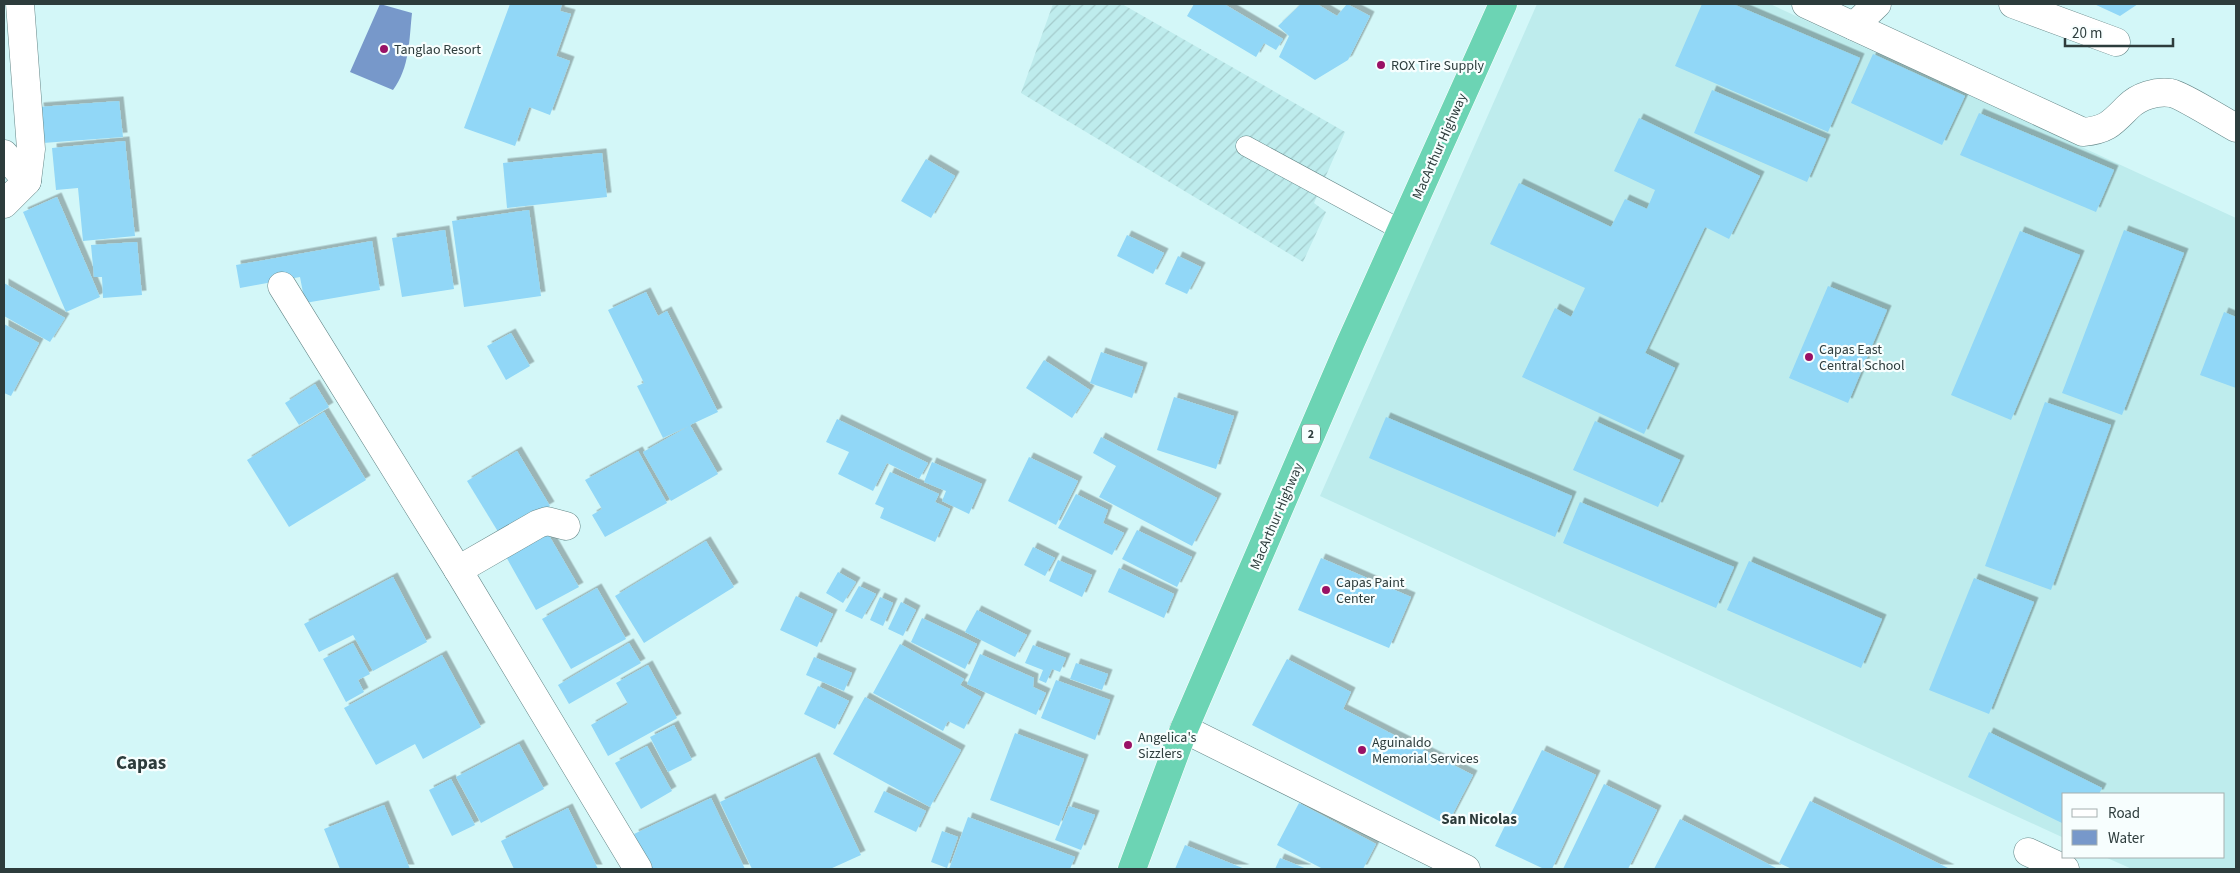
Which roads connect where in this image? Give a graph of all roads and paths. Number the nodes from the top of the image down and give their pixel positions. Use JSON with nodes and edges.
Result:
{"nodes":[{"id":1,"x":20,"y":4,"type":"edge"},
{"id":2,"x":1504,"y":4,"type":"edge"},
{"id":3,"x":1806,"y":4,"type":"edge"},
{"id":4,"x":1877,"y":4,"type":"edge"},
{"id":5,"x":2013,"y":4,"type":"edge"},
{"id":6,"x":1854,"y":26,"type":"junction"},
{"id":7,"x":2116,"y":42,"type":"dead end"},
{"id":8,"x":2236,"y":128,"type":"edge"},
{"id":9,"x":1246,"y":146,"type":"dead end"},
{"id":10,"x":4,"y":154,"type":"edge"},
{"id":11,"x":27,"y":181,"type":"junction"},
{"id":12,"x":4,"y":204,"type":"edge"},
{"id":13,"x":1400,"y":230,"type":"junction"},
{"id":14,"x":282,"y":286,"type":"dead end"},
{"id":15,"x":566,"y":526,"type":"dead end"},
{"id":16,"x":458,"y":570,"type":"junction"},
{"id":17,"x":1184,"y":729,"type":"junction"},
{"id":18,"x":2028,"y":852,"type":"dead end"},
{"id":19,"x":638,"y":869,"type":"edge"},
{"id":20,"x":1132,"y":869,"type":"edge"},
{"id":21,"x":1466,"y":869,"type":"edge"},
{"id":22,"x":2065,"y":869,"type":"edge"}],
"edges":[{"from":1,"to":11,"type":"street"},
{"from":2,"to":13,"type":"highway","name":"MacArthur Highway","number":"2"},
{"from":3,"to":6,"type":"street"},
{"from":4,"to":6,"type":"street"},
{"from":5,"to":7,"type":"street"},
{"from":6,"to":8,"type":"street"},
{"from":9,"to":13,"type":"lane"},
{"from":10,"to":11,"type":"street"},
{"from":11,"to":12,"type":"street"},
{"from":13,"to":17,"type":"highway","name":"MacArthur Highway","number":"2"},
{"from":14,"to":16,"type":"street"},
{"from":15,"to":16,"type":"street"},
{"from":16,"to":19,"type":"street"},
{"from":17,"to":20,"type":"highway","name":"MacArthur Highway","number":"2"},
{"from":17,"to":21,"type":"street"},
{"from":18,"to":22,"type":"street"}]}
